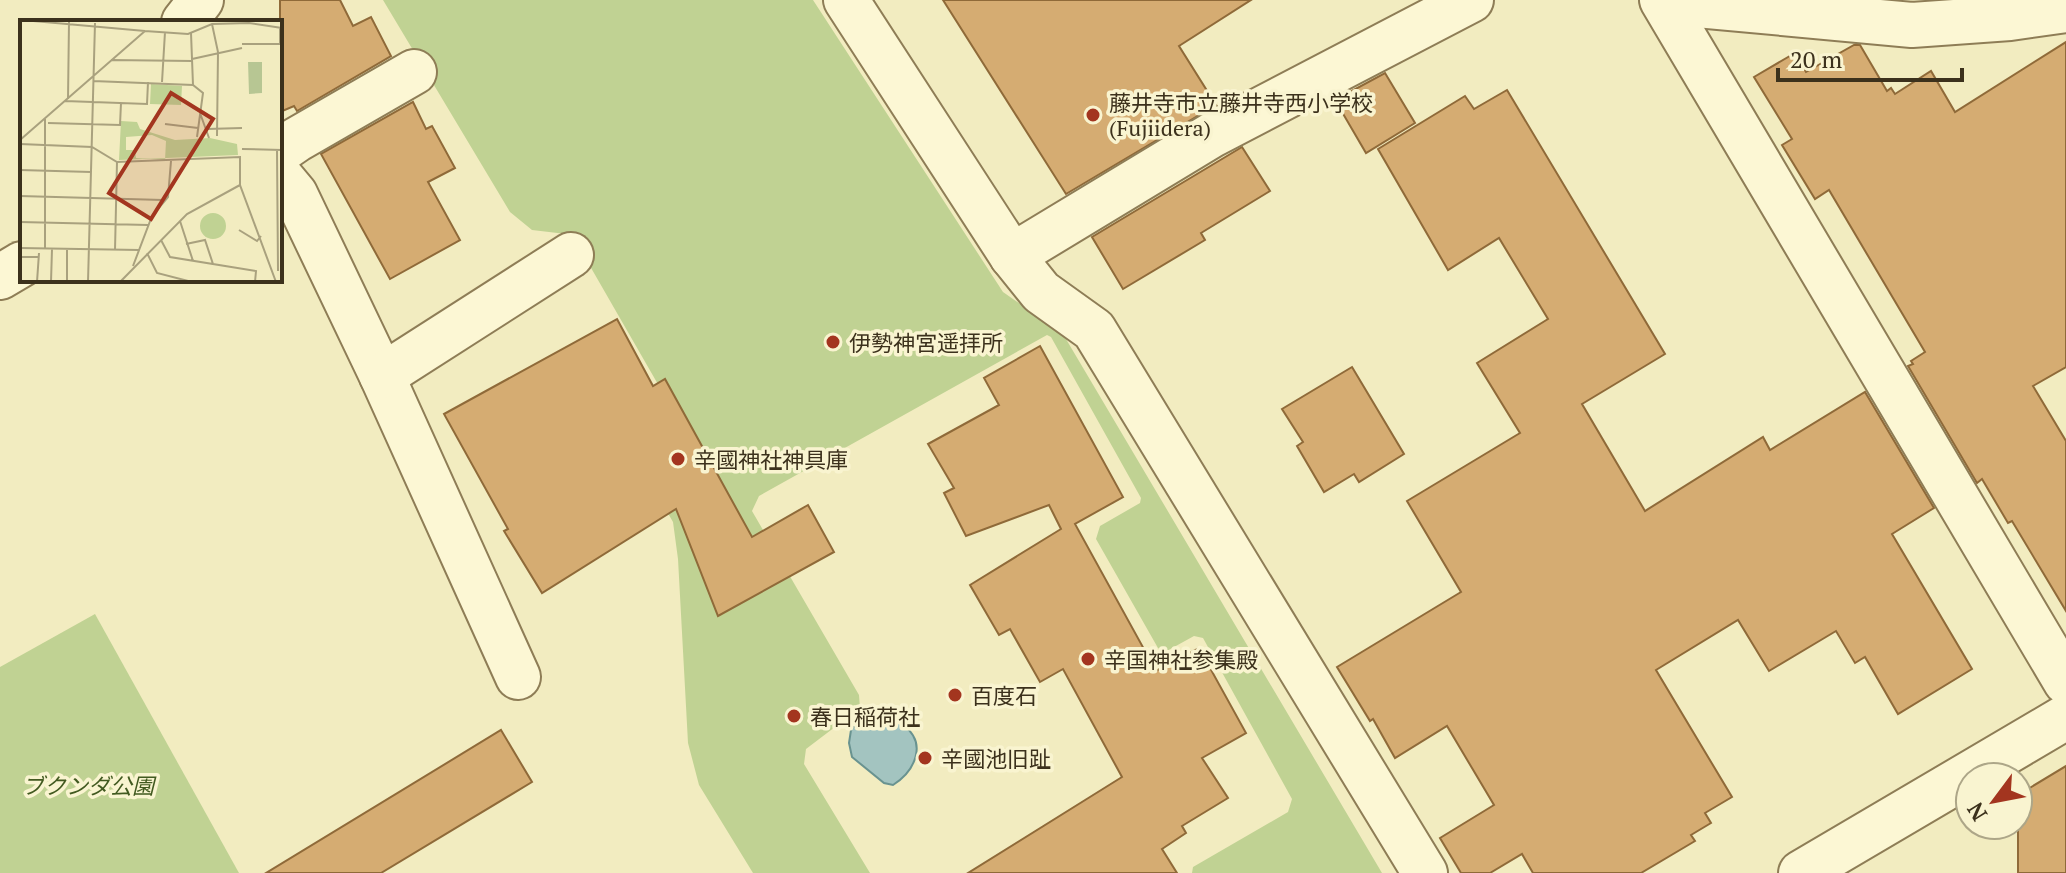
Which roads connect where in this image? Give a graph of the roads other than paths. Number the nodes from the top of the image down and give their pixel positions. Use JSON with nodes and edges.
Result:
{"nodes":[{"id":1,"x":846,"y":0,"type":"edge"},
{"id":2,"x":1471,"y":0,"type":"edge"},
{"id":3,"x":1663,"y":1,"type":"edge"},
{"id":4,"x":2066,"y":10,"type":"edge"},
{"id":5,"x":414,"y":72,"type":"dead end"},
{"id":6,"x":282,"y":150,"type":"edge"},
{"id":7,"x":282,"y":178,"type":"edge"},
{"id":8,"x":571,"y":255,"type":"dead end"},
{"id":9,"x":1012,"y":256,"type":"junction"},
{"id":10,"x":20,"y":265,"type":"edge"},
{"id":11,"x":0,"y":277,"type":"edge"},
{"id":12,"x":382,"y":376,"type":"junction"},
{"id":13,"x":518,"y":677,"type":"dead end"},
{"id":14,"x":2066,"y":682,"type":"edge"},
{"id":15,"x":2066,"y":717,"type":"edge"},
{"id":16,"x":1425,"y":873,"type":"edge"},
{"id":17,"x":1801,"y":873,"type":"edge"}],
"edges":[{"from":1,"to":9,"type":"street"},
{"from":2,"to":9,"type":"street"},
{"from":3,"to":4,"type":"street"},
{"from":3,"to":14,"type":"street"},
{"from":5,"to":6,"type":"street"},
{"from":7,"to":12,"type":"street"},
{"from":8,"to":12,"type":"street"},
{"from":9,"to":16,"type":"street"},
{"from":10,"to":11,"type":"street"},
{"from":12,"to":13,"type":"street"},
{"from":15,"to":17,"type":"street"}]}
